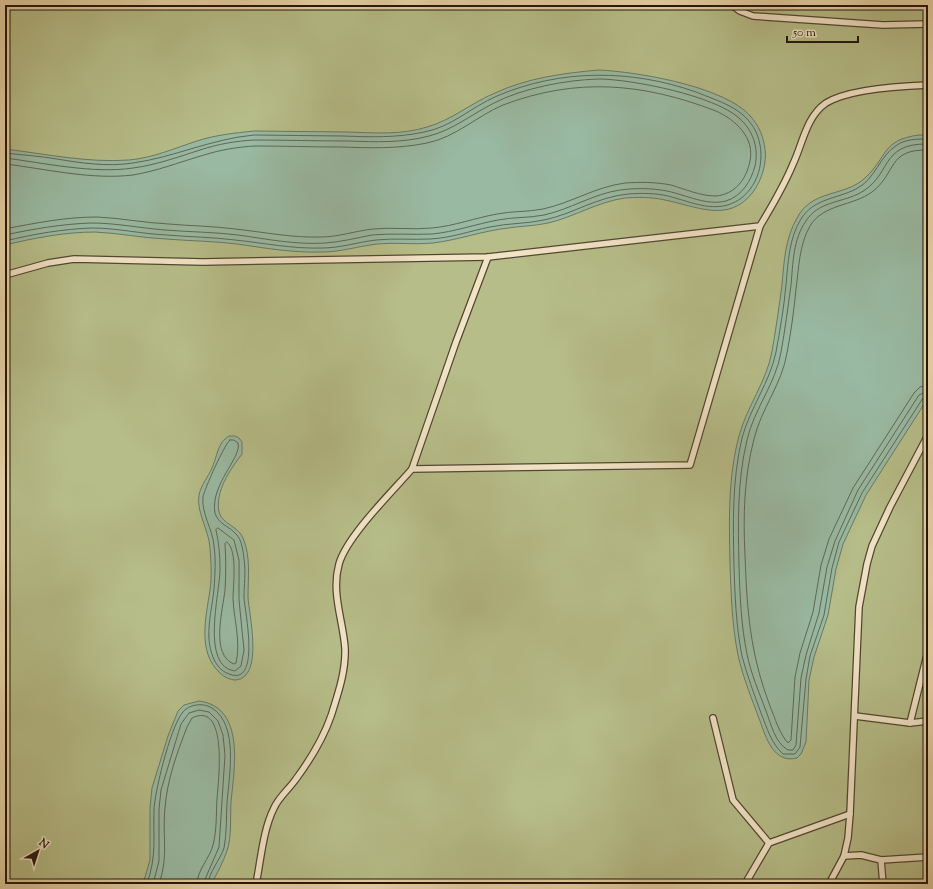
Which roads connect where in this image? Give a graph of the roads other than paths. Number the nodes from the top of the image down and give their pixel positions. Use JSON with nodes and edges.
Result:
{"nodes":[{"id":1,"x":732,"y":5,"type":"edge"},
{"id":2,"x":928,"y":24,"type":"edge"},
{"id":3,"x":928,"y":84,"type":"edge"},
{"id":4,"x":760,"y":226,"type":"junction"},
{"id":5,"x":488,"y":257,"type":"junction"},
{"id":6,"x":5,"y":275,"type":"edge"},
{"id":7,"x":928,"y":435,"type":"edge"},
{"id":8,"x":412,"y":469,"type":"junction"},
{"id":9,"x":928,"y":651,"type":"edge"},
{"id":10,"x":854,"y":716,"type":"junction"},
{"id":11,"x":713,"y":718,"type":"dead end"},
{"id":12,"x":928,"y":721,"type":"edge"},
{"id":13,"x":910,"y":723,"type":"junction"},
{"id":14,"x":850,"y":814,"type":"junction"},
{"id":15,"x":769,"y":843,"type":"junction"},
{"id":16,"x":844,"y":856,"type":"junction"},
{"id":17,"x":928,"y":857,"type":"edge"},
{"id":18,"x":881,"y":860,"type":"junction"},
{"id":19,"x":256,"y":884,"type":"edge"},
{"id":20,"x":745,"y":884,"type":"edge"},
{"id":21,"x":829,"y":884,"type":"edge"},
{"id":22,"x":883,"y":884,"type":"edge"}],
"edges":[{"from":1,"to":2,"type":"lane"},
{"from":3,"to":4,"type":"lane"},
{"from":4,"to":5,"type":"lane"},
{"from":4,"to":8,"type":"lane"},
{"from":5,"to":6,"type":"lane"},
{"from":5,"to":8,"type":"lane"},
{"from":7,"to":10,"type":"lane"},
{"from":8,"to":19,"type":"lane"},
{"from":9,"to":13,"type":"lane"},
{"from":10,"to":13,"type":"lane"},
{"from":10,"to":14,"type":"lane"},
{"from":11,"to":15,"type":"lane"},
{"from":12,"to":13,"type":"lane"},
{"from":14,"to":15,"type":"lane"},
{"from":14,"to":16,"type":"lane"},
{"from":15,"to":20,"type":"lane"},
{"from":16,"to":18,"type":"lane"},
{"from":16,"to":21,"type":"lane"},
{"from":17,"to":18,"type":"lane"},
{"from":18,"to":22,"type":"lane"}]}
